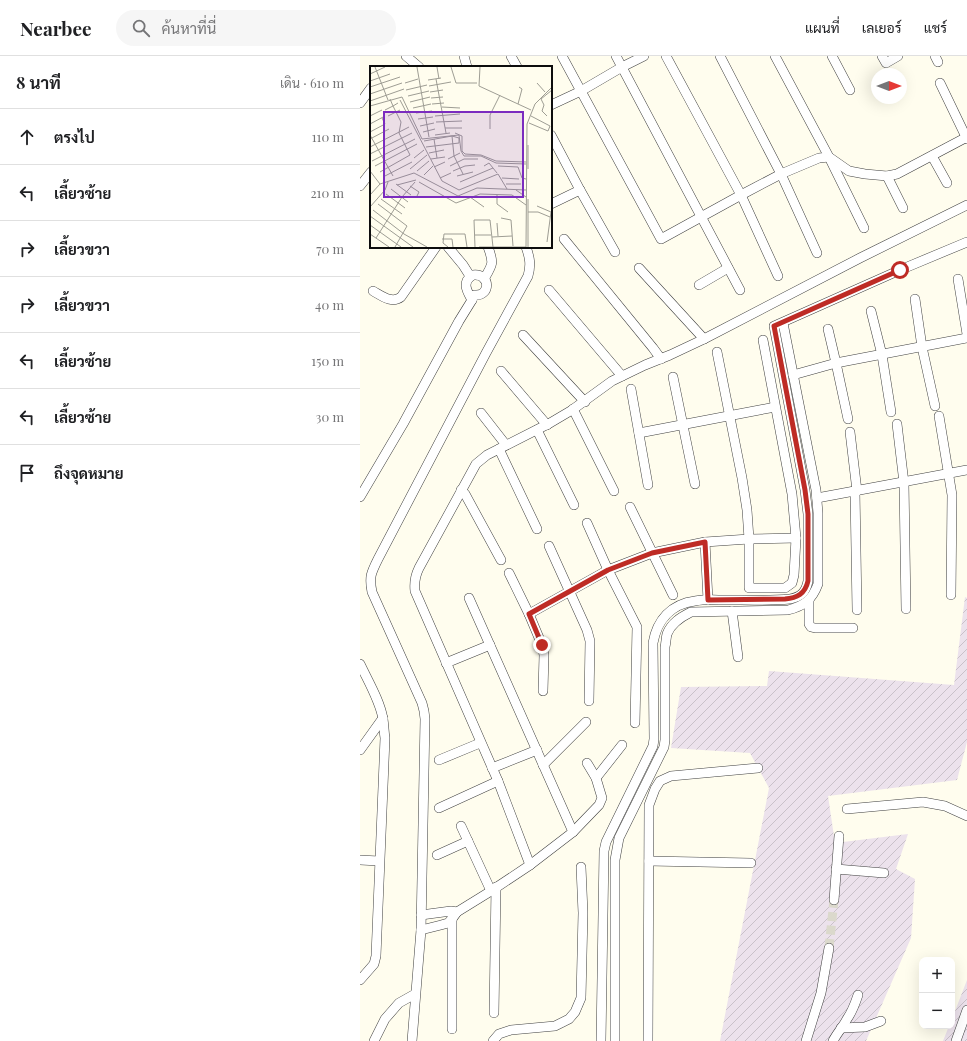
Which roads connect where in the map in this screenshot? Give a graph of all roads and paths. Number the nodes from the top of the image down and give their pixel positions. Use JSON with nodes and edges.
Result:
{"nodes":[{"id":1,"x":406,"y":56,"type":"edge"},
{"id":2,"x":464,"y":56,"type":"edge"},
{"id":3,"x":511,"y":56,"type":"edge"},
{"id":4,"x":562,"y":56,"type":"edge"},
{"id":5,"x":616,"y":56,"type":"edge"},
{"id":6,"x":644,"y":56,"type":"edge"},
{"id":7,"x":666,"y":56,"type":"edge"},
{"id":8,"x":720,"y":56,"type":"edge"},
{"id":9,"x":775,"y":56,"type":"edge"},
{"id":10,"x":832,"y":56,"type":"edge"},
{"id":11,"x":882,"y":56,"type":"edge"},
{"id":12,"x":898,"y":56,"type":"edge"},
{"id":13,"x":418,"y":66,"type":"edge"},
{"id":14,"x":467,"y":66,"type":"edge"},
{"id":15,"x":516,"y":66,"type":"edge"},
{"id":16,"x":622,"y":67,"type":"junction"},
{"id":17,"x":940,"y":83,"type":"dead end"},
{"id":18,"x":370,"y":89,"type":"edge"},
{"id":19,"x":850,"y":90,"type":"dead end"},
{"id":20,"x":582,"y":91,"type":"junction"},
{"id":21,"x":360,"y":103,"type":"edge"},
{"id":22,"x":552,"y":105,"type":"edge"},
{"id":23,"x":967,"y":138,"type":"edge"},
{"id":24,"x":552,"y":139,"type":"edge"},
{"id":25,"x":555,"y":151,"type":"edge"},
{"id":26,"x":932,"y":156,"type":"junction"},
{"id":27,"x":829,"y":157,"type":"junction"},
{"id":28,"x":781,"y":174,"type":"junction"},
{"id":29,"x":886,"y":176,"type":"junction"},
{"id":30,"x":367,"y":177,"type":"edge"},
{"id":31,"x":947,"y":183,"type":"dead end"},
{"id":32,"x":360,"y":186,"type":"edge"},
{"id":33,"x":580,"y":190,"type":"junction"},
{"id":34,"x":741,"y":195,"type":"junction"},
{"id":35,"x":552,"y":204,"type":"edge"},
{"id":36,"x":967,"y":205,"type":"edge"},
{"id":37,"x":903,"y":208,"type":"dead end"},
{"id":38,"x":700,"y":217,"type":"junction"},
{"id":39,"x":864,"y":228,"type":"dead end"},
{"id":40,"x":564,"y":240,"type":"dead end"},
{"id":41,"x":967,"y":242,"type":"edge"},
{"id":42,"x":435,"y":248,"type":"edge"},
{"id":43,"x":449,"y":248,"type":"edge"},
{"id":44,"x":488,"y":248,"type":"edge"},
{"id":45,"x":526,"y":248,"type":"edge"},
{"id":46,"x":615,"y":252,"type":"dead end"},
{"id":47,"x":817,"y":253,"type":"dead end"},
{"id":48,"x":639,"y":268,"type":"dead end"},
{"id":49,"x":728,"y":268,"type":"junction"},
{"id":50,"x":470,"y":276,"type":"junction"},
{"id":51,"x":778,"y":276,"type":"dead end"},
{"id":52,"x":484,"y":279,"type":"junction"},
{"id":53,"x":958,"y":279,"type":"dead end"},
{"id":54,"x":698,"y":285,"type":"dead end"},
{"id":55,"x":550,"y":290,"type":"dead end"},
{"id":56,"x":740,"y":290,"type":"dead end"},
{"id":57,"x":373,"y":291,"type":"dead end"},
{"id":58,"x":915,"y":299,"type":"dead end"},
{"id":59,"x":472,"y":300,"type":"junction"},
{"id":60,"x":871,"y":311,"type":"dead end"},
{"id":61,"x":783,"y":323,"type":"junction"},
{"id":62,"x":828,"y":329,"type":"dead end"},
{"id":63,"x":967,"y":334,"type":"edge"},
{"id":64,"x":523,"y":335,"type":"dead end"},
{"id":65,"x":967,"y":338,"type":"edge"},
{"id":66,"x":704,"y":339,"type":"junction"},
{"id":67,"x":762,"y":340,"type":"dead end"},
{"id":68,"x":922,"y":347,"type":"junction"},
{"id":69,"x":717,"y":352,"type":"dead end"},
{"id":70,"x":882,"y":355,"type":"junction"},
{"id":71,"x":661,"y":359,"type":"junction"},
{"id":72,"x":836,"y":362,"type":"junction"},
{"id":73,"x":501,"y":370,"type":"dead end"},
{"id":74,"x":793,"y":375,"type":"junction"},
{"id":75,"x":622,"y":376,"type":"junction"},
{"id":76,"x":673,"y":377,"type":"dead end"},
{"id":77,"x":630,"y":389,"type":"dead end"},
{"id":78,"x":585,"y":402,"type":"junction"},
{"id":79,"x":935,"y":406,"type":"dead end"},
{"id":80,"x":775,"y":407,"type":"junction"},
{"id":81,"x":573,"y":409,"type":"junction"},
{"id":82,"x":891,"y":412,"type":"dead end"},
{"id":83,"x":481,"y":413,"type":"dead end"},
{"id":84,"x":730,"y":415,"type":"junction"},
{"id":85,"x":939,"y":416,"type":"dead end"},
{"id":86,"x":848,"y":419,"type":"dead end"},
{"id":87,"x":683,"y":424,"type":"junction"},
{"id":88,"x":897,"y":424,"type":"dead end"},
{"id":89,"x":547,"y":425,"type":"junction"},
{"id":90,"x":537,"y":430,"type":"junction"},
{"id":91,"x":850,"y":432,"type":"dead end"},
{"id":92,"x":639,"y":433,"type":"junction"},
{"id":93,"x":502,"y":447,"type":"junction"},
{"id":94,"x":967,"y":470,"type":"edge"},
{"id":95,"x":948,"y":473,"type":"junction"},
{"id":96,"x":904,"y":483,"type":"junction"},
{"id":97,"x":695,"y":484,"type":"dead end"},
{"id":98,"x":648,"y":485,"type":"dead end"},
{"id":99,"x":461,"y":490,"type":"junction"},
{"id":100,"x":614,"y":491,"type":"dead end"},
{"id":101,"x":856,"y":491,"type":"junction"},
{"id":102,"x":360,"y":497,"type":"edge"},
{"id":103,"x":816,"y":498,"type":"junction"},
{"id":104,"x":574,"y":505,"type":"dead end"},
{"id":105,"x":630,"y":507,"type":"dead end"},
{"id":106,"x":587,"y":523,"type":"dead end"},
{"id":107,"x":536,"y":529,"type":"dead end"},
{"id":108,"x":796,"y":538,"type":"junction"},
{"id":109,"x":749,"y":539,"type":"junction"},
{"id":110,"x":705,"y":542,"type":"junction"},
{"id":111,"x":549,"y":546,"type":"dead end"},
{"id":112,"x":652,"y":553,"type":"junction"},
{"id":113,"x":501,"y":560,"type":"dead end"},
{"id":114,"x":608,"y":570,"type":"junction"},
{"id":115,"x":509,"y":573,"type":"dead end"},
{"id":116,"x":570,"y":592,"type":"junction"},
{"id":117,"x":673,"y":595,"type":"dead end"},
{"id":118,"x":951,"y":595,"type":"dead end"},
{"id":119,"x":468,"y":598,"type":"dead end"},
{"id":120,"x":708,"y":600,"type":"junction"},
{"id":121,"x":809,"y":600,"type":"junction"},
{"id":122,"x":906,"y":609,"type":"dead end"},
{"id":123,"x":857,"y":610,"type":"dead end"},
{"id":124,"x":732,"y":611,"type":"junction"},
{"id":125,"x":529,"y":614,"type":"junction"},
{"id":126,"x":853,"y":628,"type":"dead end"},
{"id":127,"x":490,"y":645,"type":"junction"},
{"id":128,"x":738,"y":657,"type":"dead end"},
{"id":129,"x":446,"y":662,"type":"junction"},
{"id":130,"x":360,"y":666,"type":"edge"},
{"id":131,"x":543,"y":691,"type":"dead end"},
{"id":132,"x":589,"y":702,"type":"dead end"},
{"id":133,"x":383,"y":718,"type":"junction"},
{"id":134,"x":586,"y":722,"type":"dead end"},
{"id":135,"x":635,"y":722,"type":"dead end"},
{"id":136,"x":480,"y":743,"type":"junction"},
{"id":137,"x":622,"y":745,"type":"dead end"},
{"id":138,"x":360,"y":750,"type":"edge"},
{"id":139,"x":536,"y":750,"type":"junction"},
{"id":140,"x":439,"y":760,"type":"dead end"},
{"id":141,"x":587,"y":763,"type":"dead end"},
{"id":142,"x":543,"y":764,"type":"junction"},
{"id":143,"x":492,"y":768,"type":"junction"},
{"id":144,"x":758,"y":768,"type":"dead end"},
{"id":145,"x":596,"y":778,"type":"junction"},
{"id":146,"x":498,"y":782,"type":"junction"},
{"id":147,"x":439,"y":808,"type":"dead end"},
{"id":148,"x":847,"y":808,"type":"dead end"},
{"id":149,"x":967,"y":816,"type":"edge"},
{"id":150,"x":461,"y":826,"type":"dead end"},
{"id":151,"x":573,"y":832,"type":"junction"},
{"id":152,"x":840,"y":836,"type":"dead end"},
{"id":153,"x":468,"y":841,"type":"junction"},
{"id":154,"x":436,"y":855,"type":"dead end"},
{"id":155,"x":360,"y":860,"type":"edge"},
{"id":156,"x":379,"y":861,"type":"junction"},
{"id":157,"x":649,"y":861,"type":"junction"},
{"id":158,"x":751,"y":863,"type":"dead end"},
{"id":159,"x":530,"y":865,"type":"junction"},
{"id":160,"x":581,"y":867,"type":"dead end"},
{"id":161,"x":836,"y":869,"type":"junction"},
{"id":162,"x":884,"y":873,"type":"dead end"},
{"id":163,"x":493,"y":889,"type":"junction"},
{"id":164,"x":834,"y":900,"type":"tunnel mouth"},
{"id":165,"x":453,"y":914,"type":"junction"},
{"id":166,"x":421,"y":915,"type":"junction"},
{"id":167,"x":421,"y":930,"type":"junction"},
{"id":168,"x":829,"y":948,"type":"tunnel mouth"},
{"id":169,"x":360,"y":980,"type":"edge"},
{"id":170,"x":415,"y":994,"type":"junction"},
{"id":171,"x":858,"y":996,"type":"dead end"},
{"id":172,"x":967,"y":1010,"type":"edge"},
{"id":173,"x":494,"y":1013,"type":"dead end"},
{"id":174,"x":880,"y":1021,"type":"dead end"},
{"id":175,"x":841,"y":1028,"type":"junction"},
{"id":176,"x":452,"y":1029,"type":"dead end"},
{"id":177,"x":374,"y":1041,"type":"edge"},
{"id":178,"x":412,"y":1041,"type":"edge"},
{"id":179,"x":493,"y":1041,"type":"edge"},
{"id":180,"x":601,"y":1041,"type":"edge"},
{"id":181,"x":615,"y":1041,"type":"edge"},
{"id":182,"x":648,"y":1041,"type":"edge"},
{"id":183,"x":806,"y":1041,"type":"edge"},
{"id":184,"x":833,"y":1041,"type":"edge"},
{"id":185,"x":956,"y":1041,"type":"edge"}],
"edges":[{"from":1,"to":13,"type":"street"},
{"from":2,"to":14,"type":"street"},
{"from":3,"to":15,"type":"street"},
{"from":4,"to":20,"type":"street"},
{"from":5,"to":16,"type":"street"},
{"from":6,"to":16,"type":"street"},
{"from":7,"to":34,"type":"street"},
{"from":8,"to":28,"type":"street"},
{"from":9,"to":27,"type":"street"},
{"from":10,"to":19,"type":"street"},
{"from":11,"to":12,"type":"street"},
{"from":16,"to":20,"type":"street"},
{"from":16,"to":38,"type":"street"},
{"from":17,"to":23,"type":"street"},
{"from":18,"to":21,"type":"street"},
{"from":20,"to":22,"type":"street"},
{"from":20,"to":38,"type":"street"},
{"from":23,"to":26,"type":"street"},
{"from":24,"to":25,"type":"street"},
{"from":25,"to":33,"type":"street"},
{"from":26,"to":29,"type":"street"},
{"from":26,"to":31,"type":"street"},
{"from":27,"to":28,"type":"street"},
{"from":27,"to":29,"type":"street"},
{"from":27,"to":39,"type":"street"},
{"from":28,"to":34,"type":"street"},
{"from":28,"to":47,"type":"street"},
{"from":29,"to":37,"type":"street"},
{"from":30,"to":32,"type":"street"},
{"from":33,"to":35,"type":"street"},
{"from":33,"to":46,"type":"street"},
{"from":34,"to":38,"type":"street"},
{"from":34,"to":51,"type":"street"},
{"from":36,"to":66,"type":"street"},
{"from":38,"to":49,"type":"street"},
{"from":40,"to":71,"type":"street"},
{"from":41,"to":61,"type":"street"},
{"from":42,"to":57,"type":"street"},
{"from":43,"to":50,"type":"street"},
{"from":44,"to":52,"type":"street"},
{"from":45,"to":166,"type":"street"},
{"from":48,"to":66,"type":"street"},
{"from":49,"to":54,"type":"street"},
{"from":49,"to":56,"type":"street"},
{"from":50,"to":52,"type":"street"},
{"from":50,"to":59,"type":"street"},
{"from":52,"to":59,"type":"street"},
{"from":53,"to":63,"type":"street"},
{"from":55,"to":75,"type":"street"},
{"from":58,"to":68,"type":"street"},
{"from":59,"to":102,"type":"street"},
{"from":60,"to":70,"type":"street"},
{"from":61,"to":74,"type":"street"},
{"from":61,"to":120,"type":"street"},
{"from":62,"to":72,"type":"street"},
{"from":64,"to":78,"type":"street"},
{"from":65,"to":68,"type":"street"},
{"from":66,"to":71,"type":"street"},
{"from":67,"to":80,"type":"street"},
{"from":68,"to":70,"type":"street"},
{"from":68,"to":79,"type":"street"},
{"from":69,"to":84,"type":"street"},
{"from":70,"to":72,"type":"street"},
{"from":70,"to":82,"type":"street"},
{"from":71,"to":75,"type":"street"},
{"from":72,"to":74,"type":"street"},
{"from":72,"to":86,"type":"street"},
{"from":73,"to":89,"type":"street"},
{"from":74,"to":103,"type":"street"},
{"from":75,"to":78,"type":"street"},
{"from":76,"to":87,"type":"street"},
{"from":77,"to":92,"type":"street"},
{"from":78,"to":81,"type":"street"},
{"from":80,"to":84,"type":"street"},
{"from":80,"to":108,"type":"street"},
{"from":81,"to":89,"type":"street"},
{"from":81,"to":100,"type":"street"},
{"from":83,"to":93,"type":"street"},
{"from":84,"to":87,"type":"street"},
{"from":84,"to":109,"type":"street"},
{"from":85,"to":95,"type":"street"},
{"from":87,"to":92,"type":"street"},
{"from":87,"to":97,"type":"street"},
{"from":88,"to":96,"type":"street"},
{"from":89,"to":90,"type":"street"},
{"from":90,"to":93,"type":"street"},
{"from":90,"to":104,"type":"street"},
{"from":91,"to":101,"type":"street"},
{"from":92,"to":98,"type":"street"},
{"from":93,"to":99,"type":"street"},
{"from":93,"to":107,"type":"street"},
{"from":94,"to":95,"type":"street"},
{"from":95,"to":96,"type":"street"},
{"from":95,"to":118,"type":"street"},
{"from":96,"to":101,"type":"street"},
{"from":96,"to":122,"type":"street"},
{"from":99,"to":113,"type":"street"},
{"from":99,"to":129,"type":"street"},
{"from":101,"to":103,"type":"street"},
{"from":101,"to":123,"type":"street"},
{"from":103,"to":121,"type":"street"},
{"from":105,"to":112,"type":"street"},
{"from":106,"to":114,"type":"street"},
{"from":108,"to":109,"type":"street"},
{"from":108,"to":109,"type":"street"},
{"from":109,"to":110,"type":"street"},
{"from":110,"to":112,"type":"street"},
{"from":110,"to":120,"type":"street"},
{"from":111,"to":116,"type":"street"},
{"from":112,"to":114,"type":"street"},
{"from":112,"to":117,"type":"street"},
{"from":114,"to":116,"type":"street"},
{"from":114,"to":135,"type":"street"},
{"from":115,"to":125,"type":"street"},
{"from":116,"to":125,"type":"street"},
{"from":116,"to":132,"type":"street"},
{"from":119,"to":127,"type":"street"},
{"from":120,"to":180,"type":"street"},
{"from":121,"to":124,"type":"street"},
{"from":121,"to":126,"type":"street"},
{"from":124,"to":128,"type":"street"},
{"from":124,"to":181,"type":"street"},
{"from":125,"to":131,"type":"street"},
{"from":127,"to":129,"type":"street"},
{"from":127,"to":139,"type":"street"},
{"from":129,"to":136,"type":"street"},
{"from":130,"to":133,"type":"street"},
{"from":133,"to":138,"type":"street"},
{"from":133,"to":156,"type":"street"},
{"from":134,"to":142,"type":"street"},
{"from":136,"to":140,"type":"street"},
{"from":136,"to":143,"type":"street"},
{"from":137,"to":145,"type":"street"},
{"from":139,"to":142,"type":"street"},
{"from":139,"to":143,"type":"street"},
{"from":141,"to":145,"type":"street"},
{"from":142,"to":151,"type":"street"},
{"from":143,"to":146,"type":"street"},
{"from":144,"to":157,"type":"street"},
{"from":145,"to":151,"type":"street"},
{"from":146,"to":147,"type":"street"},
{"from":146,"to":159,"type":"street"},
{"from":148,"to":149,"type":"street"},
{"from":150,"to":153,"type":"street"},
{"from":151,"to":159,"type":"street"},
{"from":152,"to":161,"type":"street"},
{"from":153,"to":154,"type":"street"},
{"from":153,"to":163,"type":"street"},
{"from":155,"to":156,"type":"street"},
{"from":156,"to":169,"type":"street"},
{"from":157,"to":158,"type":"street"},
{"from":157,"to":182,"type":"street"},
{"from":159,"to":163,"type":"street"},
{"from":160,"to":179,"type":"street"},
{"from":161,"to":162,"type":"street"},
{"from":161,"to":164,"type":"street"},
{"from":163,"to":165,"type":"street"},
{"from":163,"to":173,"type":"street"},
{"from":165,"to":166,"type":"street"},
{"from":165,"to":167,"type":"street"},
{"from":165,"to":176,"type":"street"},
{"from":166,"to":167,"type":"street"},
{"from":167,"to":170,"type":"street"},
{"from":168,"to":183,"type":"street"},
{"from":170,"to":177,"type":"street"},
{"from":170,"to":178,"type":"street"},
{"from":171,"to":175,"type":"street"},
{"from":172,"to":185,"type":"street"},
{"from":174,"to":175,"type":"street"},
{"from":175,"to":184,"type":"street"}]}
